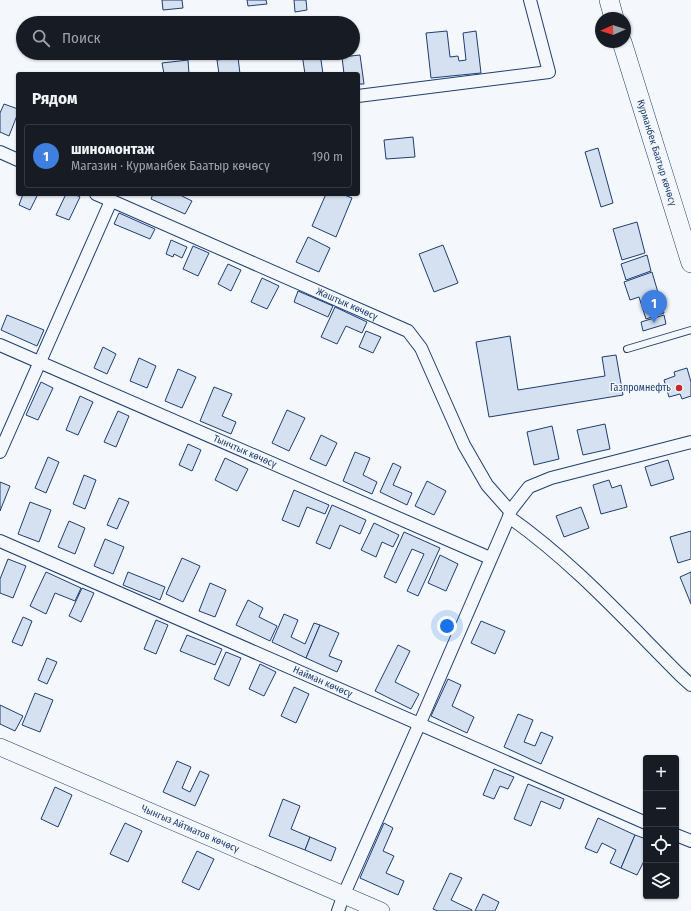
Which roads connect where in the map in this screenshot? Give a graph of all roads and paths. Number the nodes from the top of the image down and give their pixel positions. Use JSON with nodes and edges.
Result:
{"nodes":[{"id":1,"x":530,"y":0,"type":"edge"},
{"id":2,"x":609,"y":0,"type":"edge"},
{"id":3,"x":612,"y":12,"type":"edge"},
{"id":4,"x":624,"y":48,"type":"edge"},
{"id":5,"x":360,"y":96,"type":"edge"},
{"id":6,"x":0,"y":152,"type":"edge"},
{"id":7,"x":16,"y":159,"type":"edge"},
{"id":8,"x":100,"y":196,"type":"edge"},
{"id":9,"x":111,"y":201,"type":"junction"},
{"id":10,"x":691,"y":263,"type":"edge"},
{"id":11,"x":691,"y":330,"type":"edge"},
{"id":12,"x":0,"y":346,"type":"edge"},
{"id":13,"x":627,"y":349,"type":"dead end"},
{"id":14,"x":40,"y":362,"type":"junction"},
{"id":15,"x":691,"y":442,"type":"edge"},
{"id":16,"x":0,"y":452,"type":"edge"},
{"id":17,"x":510,"y":514,"type":"junction"},
{"id":18,"x":0,"y":541,"type":"edge"},
{"id":19,"x":490,"y":558,"type":"junction"},
{"id":20,"x":691,"y":685,"type":"edge"},
{"id":21,"x":419,"y":725,"type":"junction"},
{"id":22,"x":0,"y":747,"type":"edge"},
{"id":23,"x":643,"y":822,"type":"edge"},
{"id":24,"x":679,"y":836,"type":"edge"},
{"id":25,"x":691,"y":841,"type":"edge"},
{"id":26,"x":344,"y":894,"type":"junction"},
{"id":27,"x":338,"y":911,"type":"edge"},
{"id":28,"x":381,"y":911,"type":"edge"}],
"edges":[{"from":1,"to":5,"type":"street"},
{"from":2,"to":3,"type":"highway"},
{"from":4,"to":10,"type":"highway","name":"Курманбек Баатыр көчөсү"},
{"from":6,"to":7,"type":"street"},
{"from":8,"to":9,"type":"street","name":"Жаштык көчөсү"},
{"from":9,"to":14,"type":"street"},
{"from":9,"to":17,"type":"street","name":"Жаштык көчөсү"},
{"from":11,"to":13,"type":"lane"},
{"from":12,"to":14,"type":"street","name":"Тынчтык көчөсү"},
{"from":14,"to":16,"type":"street"},
{"from":14,"to":19,"type":"street","name":"Тынчтык көчөсү"},
{"from":15,"to":17,"type":"street"},
{"from":17,"to":19,"type":"street"},
{"from":17,"to":20,"type":"street","name":"Жаштык көчөсү"},
{"from":18,"to":21,"type":"street","name":"Найман көчөсү"},
{"from":19,"to":21,"type":"street"},
{"from":21,"to":23,"type":"street","name":"Найман көчөсү"},
{"from":21,"to":26,"type":"street"},
{"from":22,"to":26,"type":"main road","name":"Чынгыз Айтматов көчөсү"},
{"from":24,"to":25,"type":"street"},
{"from":26,"to":27,"type":"street"},
{"from":26,"to":28,"type":"main road","name":"Чынгыз Айтматов көчөсү"}]}
